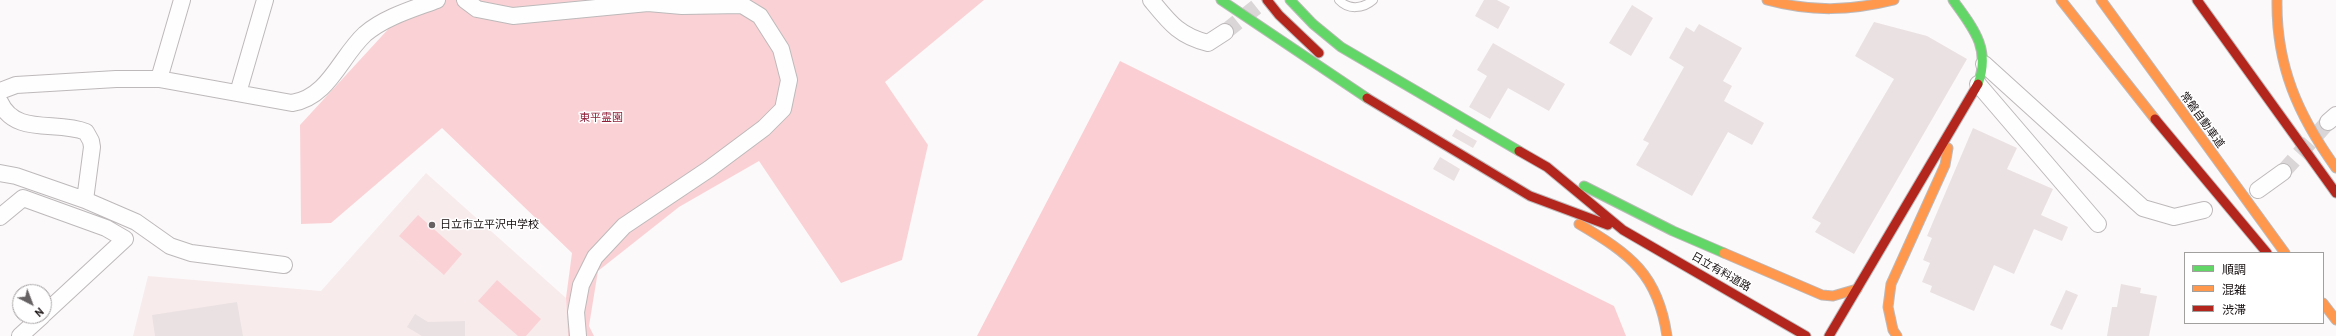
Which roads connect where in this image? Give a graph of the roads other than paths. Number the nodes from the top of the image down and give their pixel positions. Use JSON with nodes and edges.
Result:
{"nodes":[{"id":1,"x":182,"y":0,"type":"edge"},
{"id":2,"x":266,"y":0,"type":"edge"},
{"id":3,"x":437,"y":0,"type":"edge"},
{"id":4,"x":465,"y":0,"type":"edge"},
{"id":5,"x":1151,"y":0,"type":"edge"},
{"id":6,"x":1221,"y":0,"type":"edge"},
{"id":7,"x":1267,"y":0,"type":"edge"},
{"id":8,"x":1290,"y":0,"type":"edge"},
{"id":9,"x":1339,"y":0,"type":"edge"},
{"id":10,"x":1373,"y":0,"type":"edge"},
{"id":11,"x":1767,"y":0,"type":"edge"},
{"id":12,"x":1894,"y":0,"type":"edge"},
{"id":13,"x":1953,"y":0,"type":"edge"},
{"id":14,"x":2061,"y":0,"type":"edge"},
{"id":15,"x":2101,"y":0,"type":"edge"},
{"id":16,"x":2197,"y":0,"type":"edge"},
{"id":17,"x":2277,"y":0,"type":"edge"},
{"id":18,"x":405,"y":6,"type":"edge"},
{"id":19,"x":1225,"y":32,"type":"tunnel mouth"},
{"id":20,"x":1984,"y":64,"type":"junction"},
{"id":21,"x":159,"y":79,"type":"junction"},
{"id":22,"x":1978,"y":84,"type":"junction"},
{"id":23,"x":0,"y":91,"type":"edge"},
{"id":24,"x":1361,"y":92,"type":"junction"},
{"id":25,"x":238,"y":93,"type":"junction"},
{"id":26,"x":0,"y":102,"type":"edge"},
{"id":27,"x":1951,"y":129,"type":"junction"},
{"id":28,"x":1547,"y":168,"type":"junction"},
{"id":29,"x":2336,"y":168,"type":"edge"},
{"id":30,"x":2283,"y":172,"type":"tunnel mouth"},
{"id":31,"x":0,"y":173,"type":"edge"},
{"id":32,"x":2258,"y":190,"type":"dead end"},
{"id":33,"x":2336,"y":192,"type":"edge"},
{"id":34,"x":1530,"y":196,"type":"junction"},
{"id":35,"x":85,"y":200,"type":"junction"},
{"id":36,"x":2204,"y":210,"type":"dead end"},
{"id":37,"x":0,"y":217,"type":"edge"},
{"id":38,"x":2098,"y":224,"type":"dead end"},
{"id":39,"x":1623,"y":230,"type":"junction"},
{"id":40,"x":2266,"y":252,"type":"edge"},
{"id":41,"x":2284,"y":252,"type":"edge"},
{"id":42,"x":284,"y":265,"type":"dead end"},
{"id":43,"x":1857,"y":289,"type":"junction"},
{"id":44,"x":2324,"y":304,"type":"edge"},
{"id":45,"x":52,"y":307,"type":"edge"},
{"id":46,"x":2324,"y":316,"type":"edge"},
{"id":47,"x":2336,"y":320,"type":"edge"},
{"id":48,"x":33,"y":324,"type":"edge"},
{"id":49,"x":2336,"y":330,"type":"edge"},
{"id":50,"x":1832,"y":332,"type":"edge"},
{"id":51,"x":20,"y":336,"type":"edge"},
{"id":52,"x":578,"y":336,"type":"edge"},
{"id":53,"x":1667,"y":336,"type":"edge"},
{"id":54,"x":1806,"y":336,"type":"edge"},
{"id":55,"x":1897,"y":336,"type":"edge"}],
"edges":[{"from":1,"to":21,"type":"street"},
{"from":2,"to":25,"type":"street"},
{"from":3,"to":18,"type":"street"},
{"from":4,"to":52,"type":"street"},
{"from":5,"to":19,"type":"street"},
{"from":6,"to":24,"type":"main road"},
{"from":7,"to":24,"type":"main road"},
{"from":8,"to":28,"type":"main road"},
{"from":9,"to":10,"type":"lane"},
{"from":11,"to":12,"type":"main road"},
{"from":13,"to":20,"type":"main road"},
{"from":14,"to":40,"type":"main road"},
{"from":15,"to":41,"type":"main road","name":"常磐自動車道"},
{"from":16,"to":33,"type":"main road"},
{"from":17,"to":29,"type":"main road"},
{"from":18,"to":25,"type":"street"},
{"from":20,"to":22,"type":"main road"},
{"from":20,"to":36,"type":"street"},
{"from":21,"to":23,"type":"street"},
{"from":21,"to":25,"type":"street"},
{"from":22,"to":27,"type":"main road"},
{"from":22,"to":38,"type":"street"},
{"from":24,"to":34,"type":"main road"},
{"from":26,"to":35,"type":"street"},
{"from":27,"to":43,"type":"main road"},
{"from":27,"to":55,"type":"main road"},
{"from":28,"to":39,"type":"main road"},
{"from":28,"to":43,"type":"main road"},
{"from":30,"to":32,"type":"street"},
{"from":31,"to":35,"type":"street"},
{"from":34,"to":39,"type":"main road"},
{"from":34,"to":53,"type":"main road"},
{"from":35,"to":42,"type":"street"},
{"from":37,"to":45,"type":"street"},
{"from":39,"to":54,"type":"main road","name":"日立有料道路"},
{"from":43,"to":50,"type":"main road"},
{"from":44,"to":47,"type":"main road"},
{"from":46,"to":49,"type":"main road"},
{"from":48,"to":51,"type":"street"}]}
